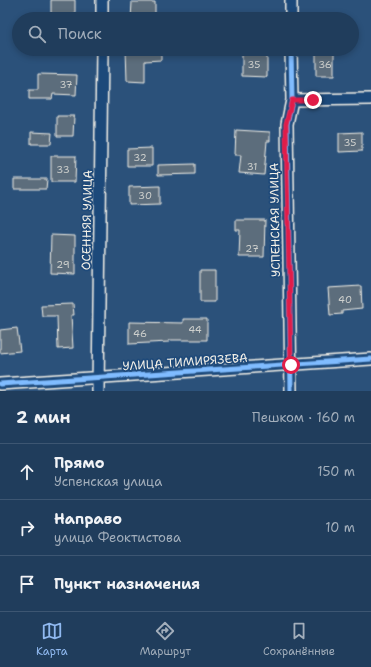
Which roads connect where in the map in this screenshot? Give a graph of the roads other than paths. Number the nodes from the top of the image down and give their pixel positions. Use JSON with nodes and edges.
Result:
{"nodes":[{"id":1,"x":102,"y":0,"type":"edge"},
{"id":2,"x":291,"y":0,"type":"edge"},
{"id":3,"x":102,"y":12,"type":"edge"},
{"id":4,"x":291,"y":12,"type":"edge"},
{"id":5,"x":102,"y":56,"type":"edge"},
{"id":6,"x":291,"y":56,"type":"edge"},
{"id":7,"x":371,"y":99,"type":"edge"},
{"id":8,"x":292,"y":100,"type":"junction"},
{"id":9,"x":371,"y":359,"type":"edge"},
{"id":10,"x":291,"y":365,"type":"junction"},
{"id":11,"x":98,"y":378,"type":"junction"},
{"id":12,"x":0,"y":384,"type":"edge"},
{"id":13,"x":98,"y":391,"type":"edge"},
{"id":14,"x":291,"y":391,"type":"edge"}],
"edges":[{"from":1,"to":3,"type":"street"},
{"from":2,"to":4,"type":"street"},
{"from":5,"to":11,"type":"street","name":"ОСЕННЯЯ УЛИЦА"},
{"from":6,"to":8,"type":"street","name":"УСПЕНСКАЯ УЛИЦА"},
{"from":7,"to":8,"type":"street"},
{"from":8,"to":10,"type":"street","name":"УСПЕНСКАЯ УЛИЦА"},
{"from":9,"to":10,"type":"street","name":"УЛИЦА ТИМИРЯЗЕВА"},
{"from":10,"to":11,"type":"street","name":"УЛИЦА ТИМИРЯЗЕВА"},
{"from":10,"to":14,"type":"street","name":"УСПЕНСКАЯ УЛИЦА"},
{"from":11,"to":12,"type":"street","name":"УЛИЦА ТИМИРЯЗЕВА"},
{"from":11,"to":13,"type":"street","name":"ОСЕННЯЯ УЛИЦА"}]}
